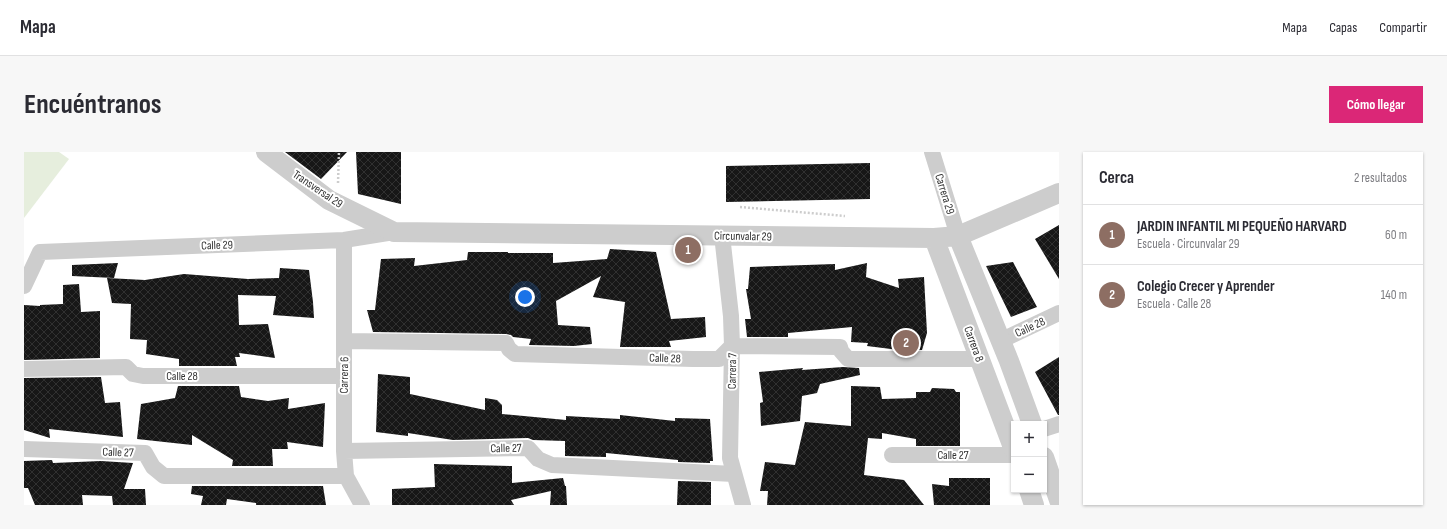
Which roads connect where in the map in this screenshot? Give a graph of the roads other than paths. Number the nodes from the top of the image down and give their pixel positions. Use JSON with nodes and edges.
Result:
{"nodes":[{"id":1,"x":266,"y":152,"type":"edge"},
{"id":2,"x":932,"y":152,"type":"edge"},
{"id":3,"x":1059,"y":193,"type":"edge"},
{"id":4,"x":394,"y":232,"type":"junction"},
{"id":5,"x":722,"y":236,"type":"junction"},
{"id":6,"x":958,"y":236,"type":"junction"},
{"id":7,"x":934,"y":238,"type":"junction"},
{"id":8,"x":344,"y":240,"type":"junction"},
{"id":9,"x":24,"y":286,"type":"edge"},
{"id":10,"x":1059,"y":313,"type":"edge"},
{"id":11,"x":344,"y":341,"type":"junction"},
{"id":12,"x":1000,"y":341,"type":"junction"},
{"id":13,"x":732,"y":346,"type":"junction"},
{"id":14,"x":979,"y":358,"type":"junction"},
{"id":15,"x":24,"y":369,"type":"edge"},
{"id":16,"x":343,"y":376,"type":"junction"},
{"id":17,"x":1031,"y":421,"type":"edge"},
{"id":18,"x":1059,"y":424,"type":"edge"},
{"id":19,"x":1047,"y":428,"type":"edge"},
{"id":20,"x":1011,"y":442,"type":"edge"},
{"id":21,"x":24,"y":449,"type":"edge"},
{"id":22,"x":344,"y":451,"type":"junction"},
{"id":23,"x":892,"y":455,"type":"dead end"},
{"id":24,"x":1011,"y":455,"type":"edge"},
{"id":25,"x":1047,"y":466,"type":"edge"},
{"id":26,"x":734,"y":474,"type":"junction"},
{"id":27,"x":346,"y":476,"type":"junction"},
{"id":28,"x":1030,"y":493,"type":"edge"},
{"id":29,"x":1059,"y":500,"type":"edge"},
{"id":30,"x":362,"y":505,"type":"edge"},
{"id":31,"x":743,"y":505,"type":"edge"},
{"id":32,"x":1034,"y":505,"type":"edge"}],
"edges":[{"from":1,"to":4,"type":"street","name":"Transversal 29"},
{"from":2,"to":6,"type":"street","name":"Carrera 29"},
{"from":3,"to":6,"type":"street","name":"Circunvalar 29"},
{"from":4,"to":5,"type":"street","name":"Circunvalar 29"},
{"from":4,"to":8,"type":"street","name":"Calle 29"},
{"from":5,"to":7,"type":"street","name":"Circunvalar 29"},
{"from":5,"to":13,"type":"street","name":"Carrera 7"},
{"from":6,"to":7,"type":"street","name":"Circunvalar 29"},
{"from":6,"to":12,"type":"street","name":"Carrera 8"},
{"from":7,"to":14,"type":"street","name":"Carrera 8"},
{"from":8,"to":9,"type":"street","name":"Calle 29"},
{"from":8,"to":11,"type":"street","name":"Carrera 6"},
{"from":10,"to":12,"type":"street","name":"Calle 28"},
{"from":11,"to":13,"type":"street","name":"Calle 28"},
{"from":11,"to":16,"type":"street","name":"Carrera 6"},
{"from":12,"to":17,"type":"street","name":"Carrera 8"},
{"from":13,"to":14,"type":"street"},
{"from":13,"to":26,"type":"street","name":"Carrera 7"},
{"from":14,"to":20,"type":"street","name":"Carrera 8"},
{"from":15,"to":16,"type":"street","name":"Calle 28"},
{"from":16,"to":22,"type":"street","name":"Carrera 6"},
{"from":18,"to":19,"type":"street"},
{"from":21,"to":27,"type":"street","name":"Calle 27"},
{"from":22,"to":26,"type":"street","name":"Calle 27"},
{"from":22,"to":27,"type":"street","name":"Carrera 6"},
{"from":23,"to":24,"type":"street","name":"Calle 27"},
{"from":25,"to":29,"type":"street"},
{"from":26,"to":31,"type":"street","name":"Carrera 7"},
{"from":27,"to":30,"type":"street","name":"Carrera 6"},
{"from":28,"to":32,"type":"street"}]}
